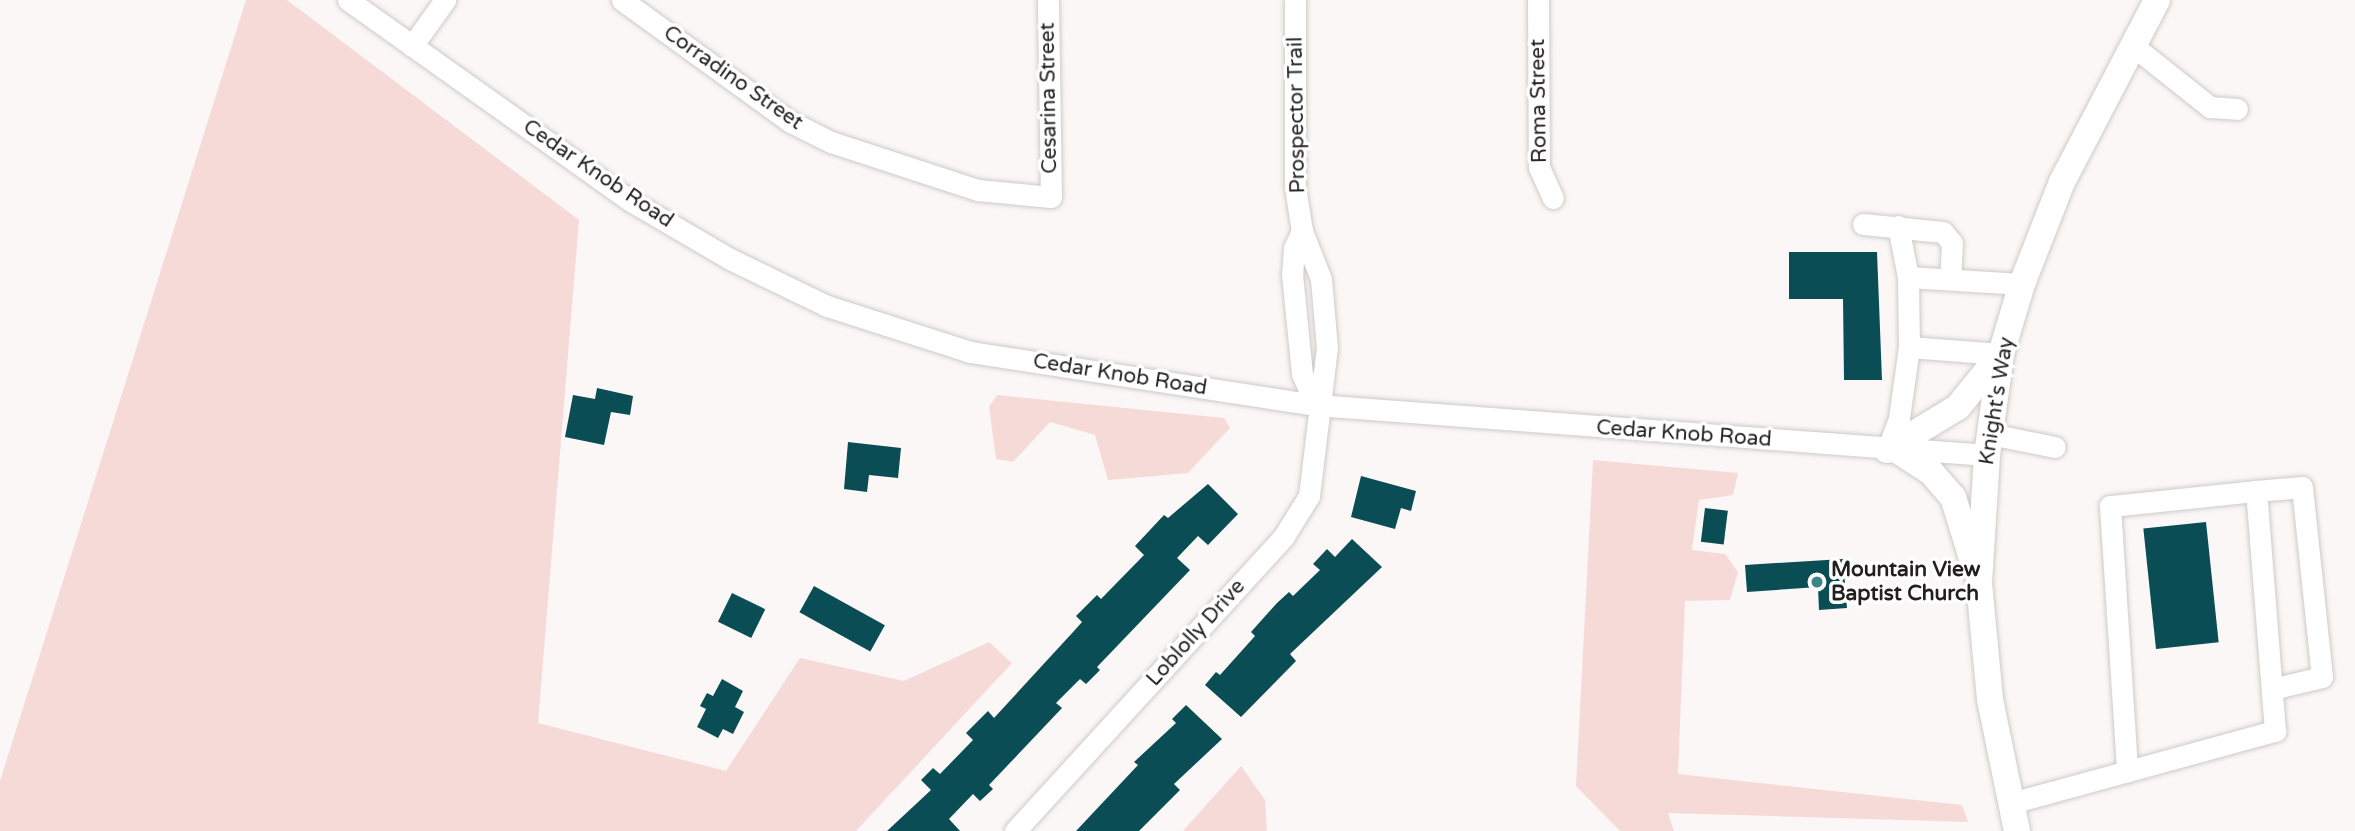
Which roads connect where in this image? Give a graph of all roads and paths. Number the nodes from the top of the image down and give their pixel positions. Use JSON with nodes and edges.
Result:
{"nodes":[{"id":1,"x":348,"y":0,"type":"edge"},
{"id":2,"x":445,"y":0,"type":"edge"},
{"id":3,"x":622,"y":0,"type":"edge"},
{"id":4,"x":1048,"y":0,"type":"edge"},
{"id":5,"x":1295,"y":0,"type":"edge"},
{"id":6,"x":1538,"y":0,"type":"edge"},
{"id":7,"x":2157,"y":0,"type":"edge"},
{"id":8,"x":2132,"y":45,"type":"junction"},
{"id":9,"x":412,"y":46,"type":"junction"},
{"id":10,"x":2237,"y":109,"type":"dead end"},
{"id":11,"x":1051,"y":197,"type":"joint"},
{"id":12,"x":1553,"y":198,"type":"dead end"},
{"id":13,"x":1863,"y":224,"type":"dead end"},
{"id":14,"x":1898,"y":226,"type":"junction"},
{"id":15,"x":1302,"y":230,"type":"junction"},
{"id":16,"x":1908,"y":277,"type":"junction"},
{"id":17,"x":1950,"y":277,"type":"junction"},
{"id":18,"x":2022,"y":285,"type":"junction"},
{"id":19,"x":1909,"y":348,"type":"junction"},
{"id":20,"x":2001,"y":354,"type":"junction"},
{"id":21,"x":1317,"y":405,"type":"junction"},
{"id":22,"x":1988,"y":445,"type":"junction"},
{"id":23,"x":2055,"y":447,"type":"dead end"},
{"id":24,"x":1891,"y":450,"type":"junction"},
{"id":25,"x":2256,"y":491,"type":"junction"},
{"id":26,"x":1979,"y":583,"type":"junction"},
{"id":27,"x":2272,"y":688,"type":"junction"},
{"id":28,"x":2127,"y":771,"type":"junction"},
{"id":29,"x":2011,"y":803,"type":"junction"},
{"id":30,"x":1015,"y":831,"type":"edge"},
{"id":31,"x":2017,"y":831,"type":"edge"}],
"edges":[{"from":1,"to":9,"type":"street","name":"Cedar Knob Road"},
{"from":2,"to":9,"type":"street"},
{"from":3,"to":11,"type":"street","name":"Corradino Street"},
{"from":4,"to":11,"type":"street","name":"Cesarina Street"},
{"from":5,"to":15,"type":"street","name":"Prospector Trail"},
{"from":6,"to":12,"type":"street","name":"Roma Street"},
{"from":7,"to":8,"type":"main road","name":"Knight's Way"},
{"from":8,"to":10,"type":"street"},
{"from":8,"to":18,"type":"main road","name":"Knight's Way"},
{"from":9,"to":21,"type":"street","name":"Cedar Knob Road"},
{"from":13,"to":14,"type":"street"},
{"from":14,"to":16,"type":"street"},
{"from":14,"to":17,"type":"street"},
{"from":15,"to":21,"type":"street","name":"Prospector Trail"},
{"from":15,"to":21,"type":"street","name":"Prospector Trail"},
{"from":16,"to":17,"type":"street"},
{"from":16,"to":19,"type":"street"},
{"from":17,"to":18,"type":"street"},
{"from":18,"to":20,"type":"main road","name":"Knight's Way"},
{"from":19,"to":20,"type":"street"},
{"from":19,"to":24,"type":"street"},
{"from":20,"to":22,"type":"main road","name":"Knight's Way"},
{"from":20,"to":24,"type":"main road"},
{"from":21,"to":24,"type":"street","name":"Cedar Knob Road"},
{"from":21,"to":30,"type":"street","name":"Loblolly Drive"},
{"from":22,"to":23,"type":"street","name":"Cedar Knob Road"},
{"from":22,"to":24,"type":"street","name":"Cedar Knob Road"},
{"from":22,"to":26,"type":"main road","name":"Knight's Way"},
{"from":24,"to":26,"type":"main road"},
{"from":25,"to":27,"type":"street"},
{"from":25,"to":27,"type":"street"},
{"from":25,"to":28,"type":"street"},
{"from":26,"to":29,"type":"main road","name":"Knight's Way"},
{"from":27,"to":28,"type":"street"},
{"from":28,"to":29,"type":"street"},
{"from":29,"to":31,"type":"main road","name":"Knight's Way"}]}
